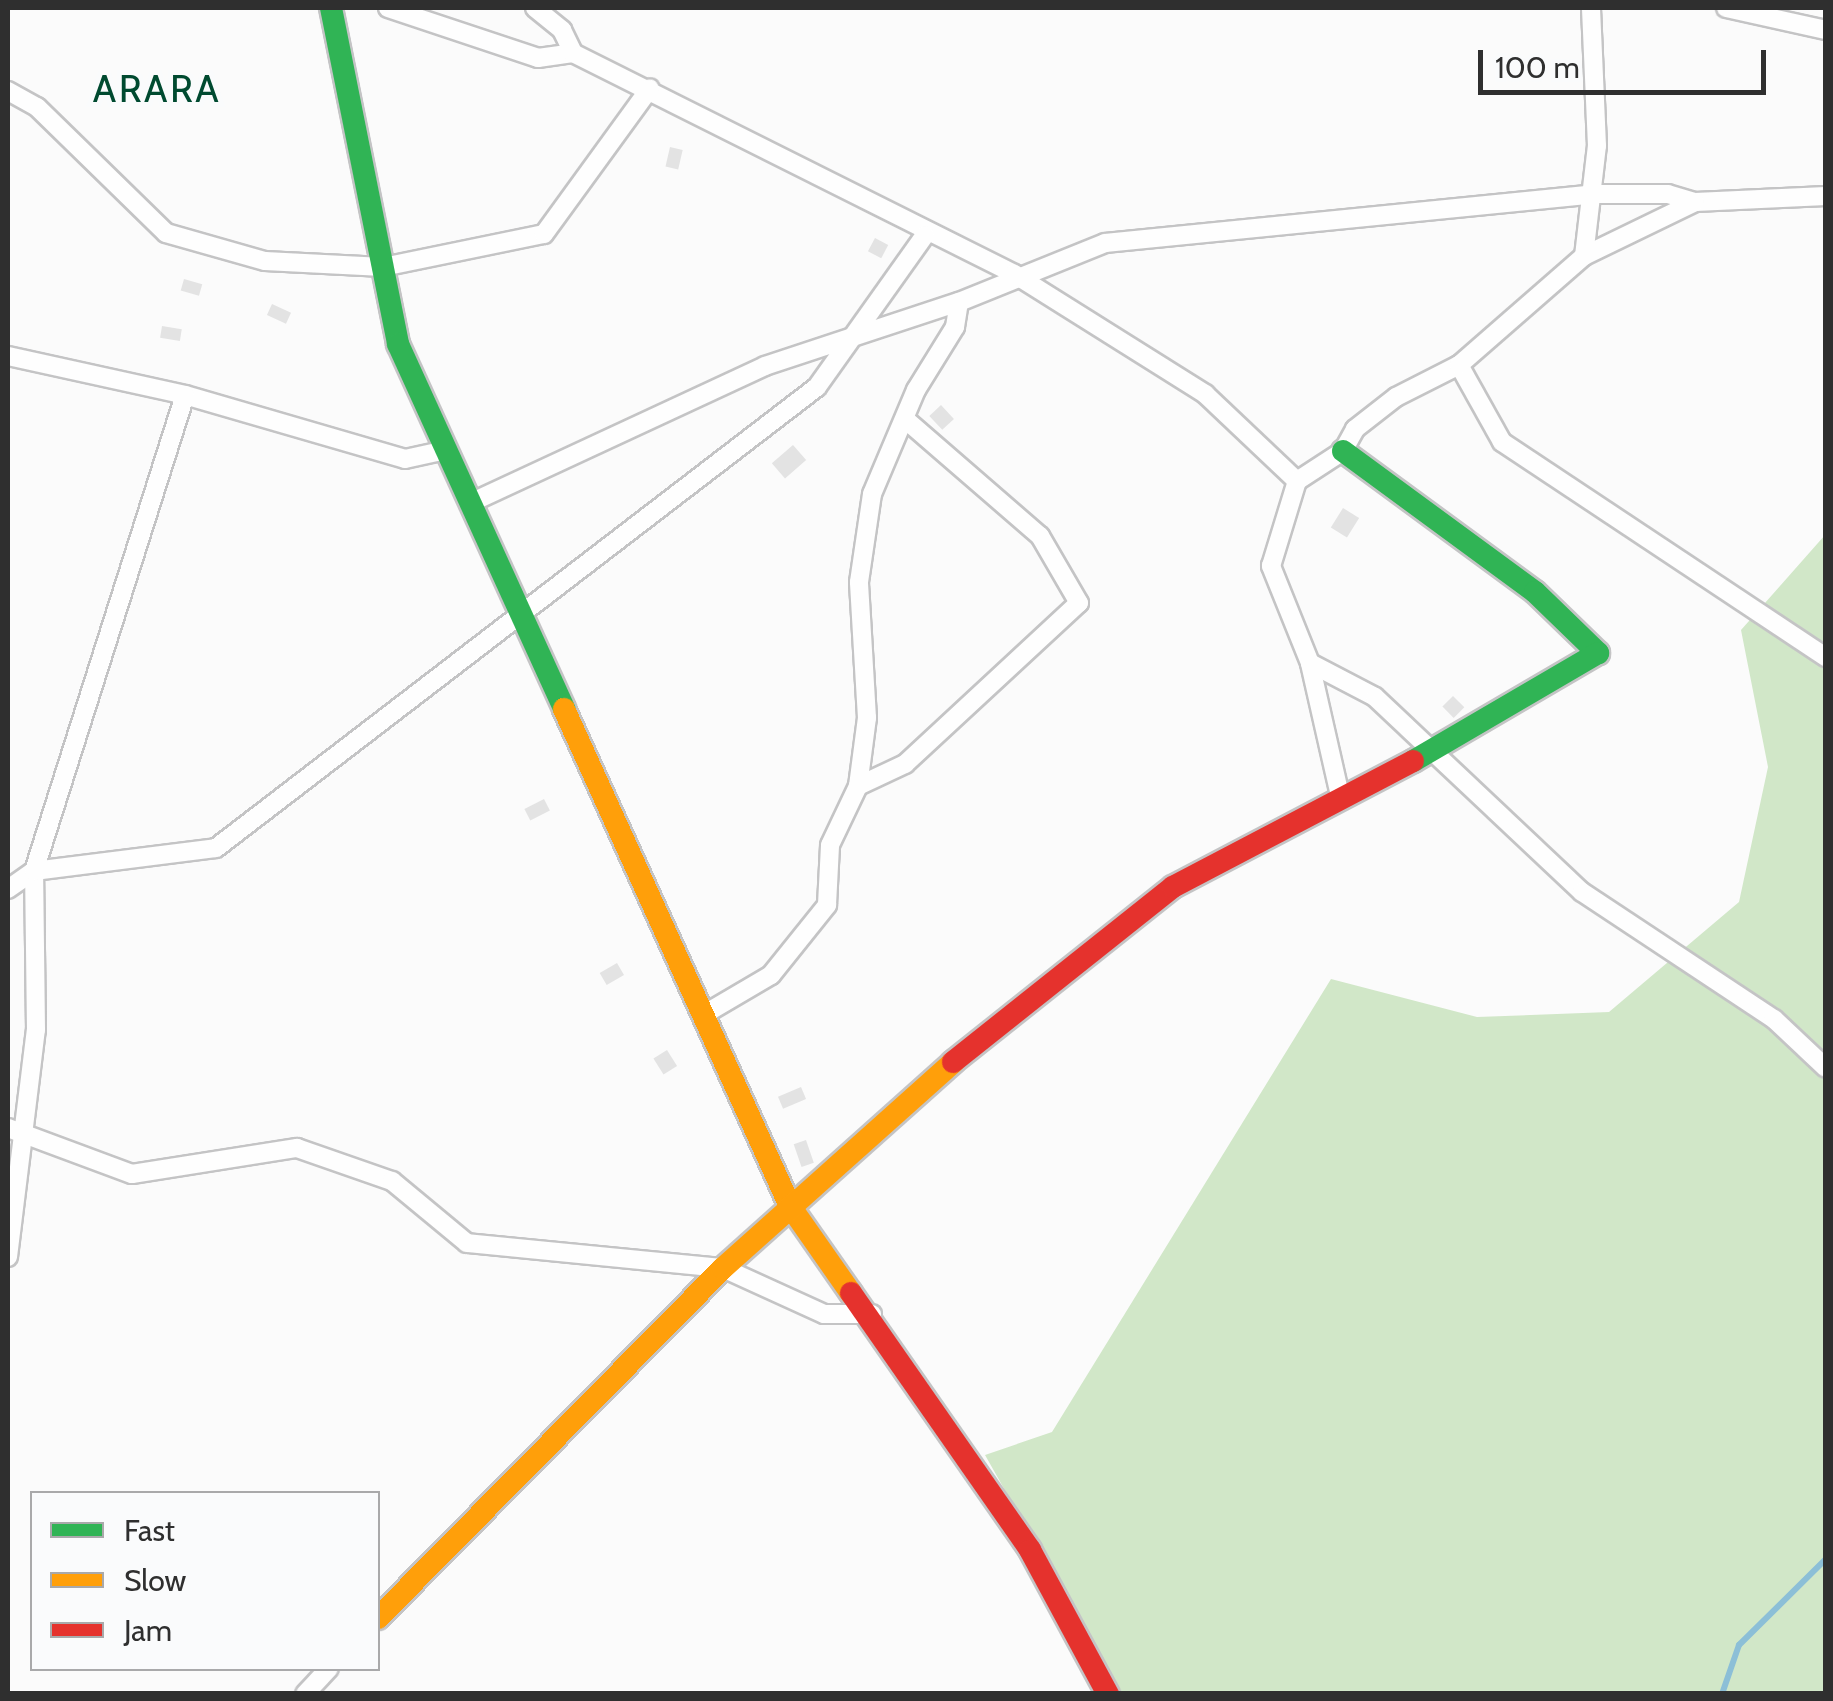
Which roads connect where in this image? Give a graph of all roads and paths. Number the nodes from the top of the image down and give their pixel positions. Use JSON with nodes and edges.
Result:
{"nodes":[{"id":1,"x":331,"y":8,"type":"edge"},
{"id":2,"x":388,"y":8,"type":"edge"},
{"id":3,"x":535,"y":8,"type":"edge"},
{"id":4,"x":1591,"y":8,"type":"edge"},
{"id":5,"x":1726,"y":8,"type":"edge"},
{"id":6,"x":1826,"y":30,"type":"edge"},
{"id":7,"x":573,"y":53,"type":"junction"},
{"id":8,"x":650,"y":88,"type":"junction"},
{"id":9,"x":8,"y":90,"type":"edge"},
{"id":10,"x":1592,"y":194,"type":"junction"},
{"id":11,"x":1826,"y":196,"type":"edge"},
{"id":12,"x":1695,"y":202,"type":"junction"},
{"id":13,"x":925,"y":235,"type":"junction"},
{"id":14,"x":1584,"y":256,"type":"junction"},
{"id":15,"x":382,"y":267,"type":"junction"},
{"id":16,"x":1014,"y":274,"type":"junction"},
{"id":17,"x":959,"y":302,"type":"junction"},
{"id":18,"x":858,"y":338,"type":"junction"},
{"id":19,"x":8,"y":356,"type":"edge"},
{"id":20,"x":1460,"y":365,"type":"junction"},
{"id":21,"x":185,"y":396,"type":"junction"},
{"id":22,"x":906,"y":420,"type":"junction"},
{"id":23,"x":446,"y":450,"type":"junction"},
{"id":24,"x":1342,"y":451,"type":"junction"},
{"id":25,"x":1297,"y":481,"type":"junction"},
{"id":26,"x":470,"y":503,"type":"junction"},
{"id":27,"x":522,"y":616,"type":"junction"},
{"id":28,"x":1826,"y":657,"type":"edge"},
{"id":29,"x":1310,"y":663,"type":"junction"},
{"id":30,"x":1438,"y":749,"type":"junction"},
{"id":31,"x":858,"y":786,"type":"junction"},
{"id":32,"x":1341,"y":800,"type":"junction"},
{"id":33,"x":34,"y":871,"type":"junction"},
{"id":34,"x":8,"y":889,"type":"edge"},
{"id":35,"x":703,"y":1014,"type":"junction"},
{"id":36,"x":1826,"y":1068,"type":"edge"},
{"id":37,"x":14,"y":1132,"type":"edge"},
{"id":38,"x":790,"y":1206,"type":"junction"},
{"id":39,"x":8,"y":1257,"type":"edge"},
{"id":40,"x":723,"y":1268,"type":"junction"},
{"id":41,"x":872,"y":1314,"type":"junction"},
{"id":42,"x":380,"y":1616,"type":"edge"},
{"id":43,"x":326,"y":1671,"type":"edge"},
{"id":44,"x":305,"y":1694,"type":"edge"},
{"id":45,"x":1108,"y":1694,"type":"edge"}],
"edges":[{"from":1,"to":15,"type":"street"},
{"from":2,"to":7,"type":"street"},
{"from":3,"to":7,"type":"street"},
{"from":4,"to":10,"type":"street"},
{"from":5,"to":6,"type":"street"},
{"from":7,"to":8,"type":"street"},
{"from":8,"to":13,"type":"street"},
{"from":8,"to":15,"type":"street"},
{"from":9,"to":15,"type":"street"},
{"from":10,"to":12,"type":"street"},
{"from":10,"to":14,"type":"street"},
{"from":10,"to":16,"type":"street"},
{"from":11,"to":12,"type":"street"},
{"from":12,"to":14,"type":"street"},
{"from":13,"to":16,"type":"street"},
{"from":13,"to":18,"type":"street"},
{"from":14,"to":20,"type":"street"},
{"from":15,"to":23,"type":"street"},
{"from":16,"to":17,"type":"street"},
{"from":16,"to":25,"type":"street"},
{"from":17,"to":18,"type":"street"},
{"from":17,"to":22,"type":"street"},
{"from":18,"to":26,"type":"street"},
{"from":18,"to":27,"type":"street"},
{"from":19,"to":21,"type":"street"},
{"from":20,"to":24,"type":"street"},
{"from":20,"to":28,"type":"street"},
{"from":21,"to":23,"type":"street"},
{"from":21,"to":33,"type":"street"},
{"from":22,"to":31,"type":"street"},
{"from":22,"to":31,"type":"street"},
{"from":23,"to":26,"type":"street"},
{"from":24,"to":25,"type":"street"},
{"from":24,"to":30,"type":"street"},
{"from":25,"to":29,"type":"street"},
{"from":26,"to":27,"type":"street"},
{"from":27,"to":33,"type":"street"},
{"from":27,"to":35,"type":"street"},
{"from":29,"to":30,"type":"street"},
{"from":29,"to":32,"type":"street"},
{"from":30,"to":32,"type":"street"},
{"from":30,"to":36,"type":"street"},
{"from":31,"to":35,"type":"street"},
{"from":32,"to":38,"type":"street"},
{"from":33,"to":34,"type":"street"},
{"from":33,"to":37,"type":"street"},
{"from":35,"to":38,"type":"street"},
{"from":37,"to":39,"type":"street"},
{"from":37,"to":40,"type":"street"},
{"from":38,"to":40,"type":"street"},
{"from":38,"to":41,"type":"street"},
{"from":40,"to":41,"type":"street"},
{"from":40,"to":42,"type":"street"},
{"from":41,"to":45,"type":"street"},
{"from":43,"to":44,"type":"street"}]}
